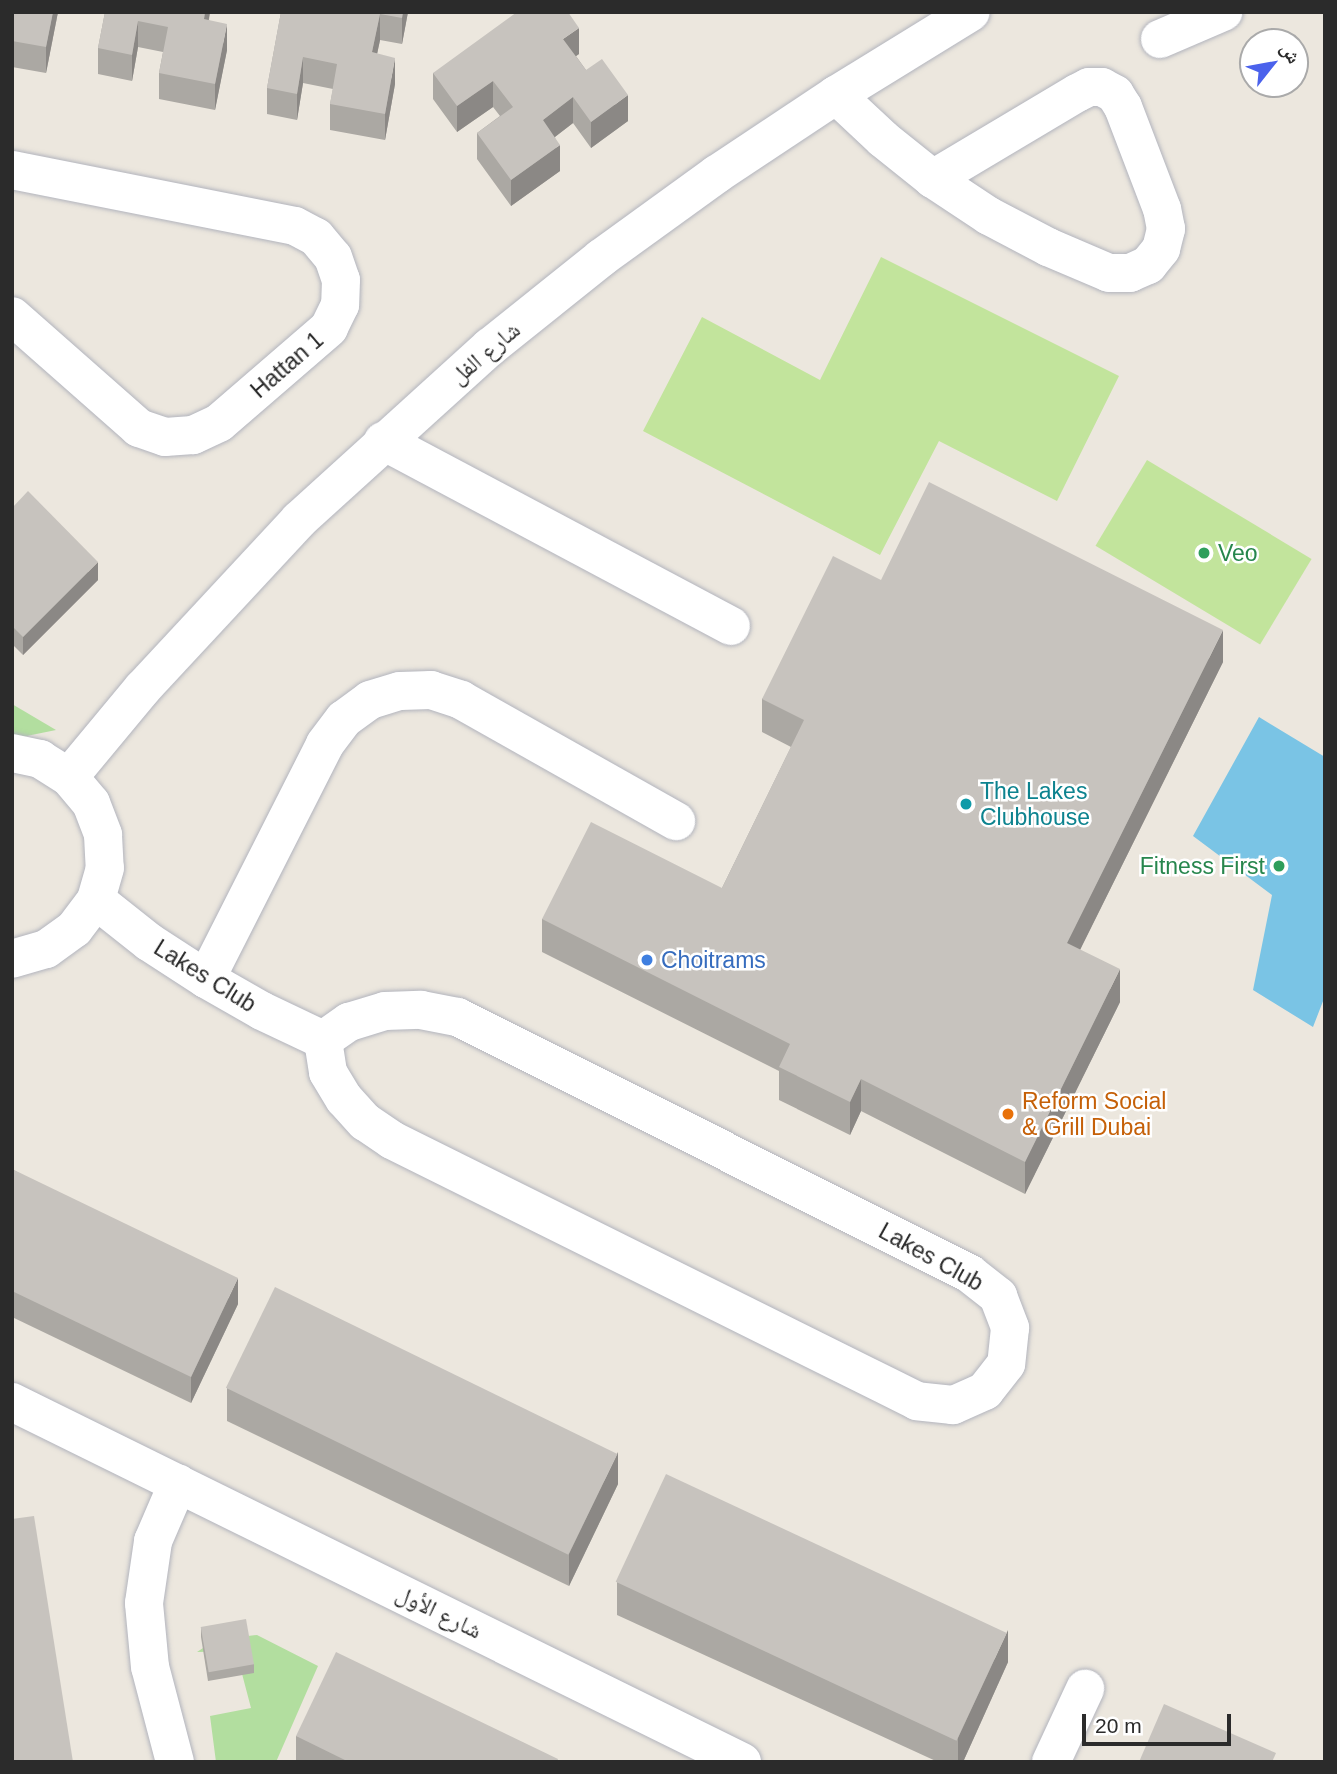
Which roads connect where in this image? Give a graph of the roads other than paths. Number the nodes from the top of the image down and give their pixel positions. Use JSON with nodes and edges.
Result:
{"nodes":[{"id":1,"x":971,"y":12,"type":"edge"},
{"id":2,"x":1223,"y":12,"type":"edge"},
{"id":3,"x":1160,"y":39,"type":"dead end"},
{"id":4,"x":835,"y":95,"type":"junction"},
{"id":5,"x":16,"y":177,"type":"edge"},
{"id":6,"x":933,"y":179,"type":"junction"},
{"id":7,"x":12,"y":316,"type":"edge"},
{"id":8,"x":383,"y":441,"type":"junction"},
{"id":9,"x":731,"y":626,"type":"dead end"},
{"id":10,"x":12,"y":753,"type":"edge"},
{"id":11,"x":69,"y":777,"type":"junction"},
{"id":12,"x":676,"y":821,"type":"dead end"},
{"id":13,"x":96,"y":900,"type":"junction"},
{"id":14,"x":12,"y":959,"type":"edge"},
{"id":15,"x":206,"y":979,"type":"junction"},
{"id":16,"x":323,"y":1040,"type":"junction"},
{"id":17,"x":12,"y":1402,"type":"edge"},
{"id":18,"x":178,"y":1483,"type":"junction"},
{"id":19,"x":1085,"y":1689,"type":"dead end"},
{"id":20,"x":694,"y":1751,"type":"edge"},
{"id":21,"x":175,"y":1762,"type":"edge"},
{"id":22,"x":742,"y":1762,"type":"edge"},
{"id":23,"x":1051,"y":1762,"type":"edge"}],
"edges":[{"from":1,"to":4,"type":"street","name":"شارع الفل"},
{"from":2,"to":3,"type":"street"},
{"from":4,"to":6,"type":"street"},
{"from":4,"to":8,"type":"street","name":"شارع الفل"},
{"from":5,"to":7,"type":"street","name":"Hattan 1"},
{"from":6,"to":6,"type":"street"},
{"from":8,"to":9,"type":"street"},
{"from":8,"to":11,"type":"street","name":"شارع الفل"},
{"from":10,"to":11,"type":"street"},
{"from":11,"to":13,"type":"street"},
{"from":12,"to":15,"type":"street"},
{"from":13,"to":14,"type":"street"},
{"from":13,"to":15,"type":"street","name":"Lakes Club"},
{"from":15,"to":16,"type":"street","name":"Lakes Club"},
{"from":16,"to":16,"type":"street","name":"Lakes Club"},
{"from":17,"to":18,"type":"street","name":"شارع الأول"},
{"from":18,"to":20,"type":"street","name":"شارع الأول"},
{"from":18,"to":21,"type":"street"},
{"from":19,"to":23,"type":"street"},
{"from":20,"to":22,"type":"street","name":"شارع الأول"}]}
